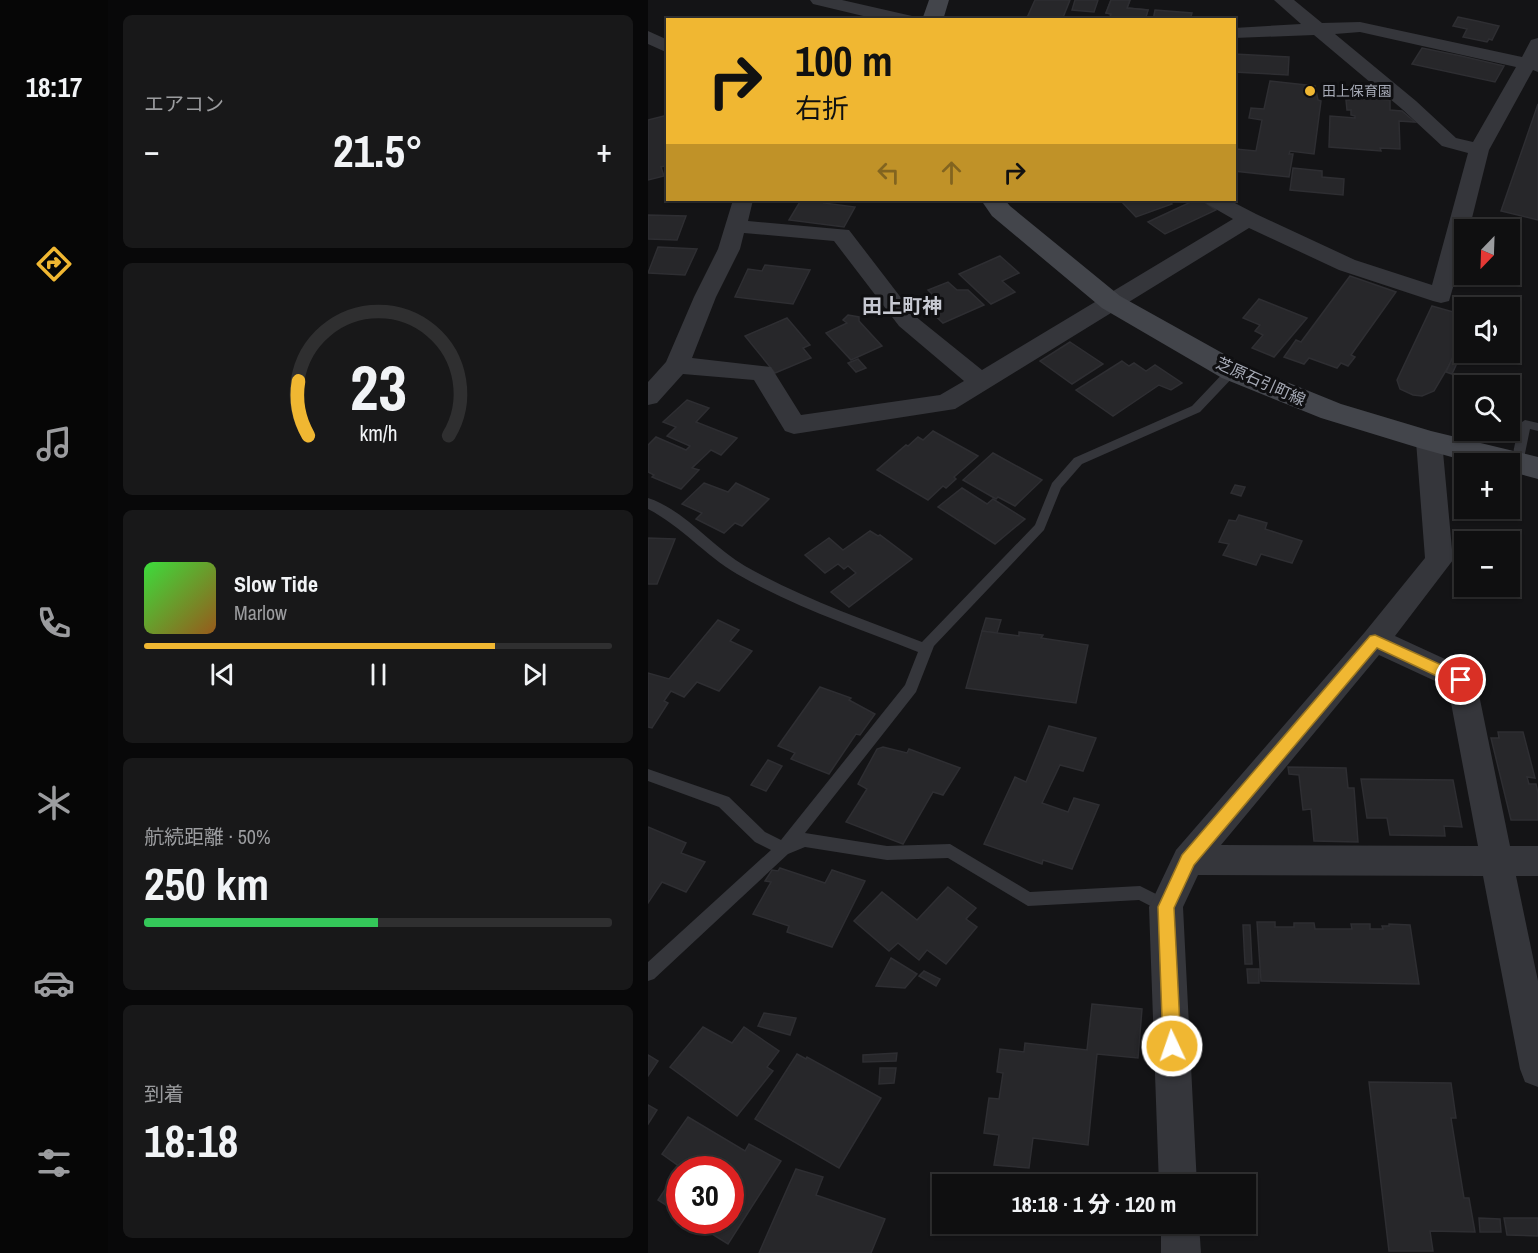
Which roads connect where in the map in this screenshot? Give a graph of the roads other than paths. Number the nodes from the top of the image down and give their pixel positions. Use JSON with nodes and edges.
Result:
{"nodes":[{"id":1,"x":819,"y":0,"type":"edge"},
{"id":2,"x":939,"y":0,"type":"edge"},
{"id":3,"x":1283,"y":0,"type":"edge"},
{"id":4,"x":897,"y":18,"type":"edge"},
{"id":5,"x":933,"y":18,"type":"edge"},
{"id":6,"x":1317,"y":29,"type":"junction"},
{"id":7,"x":1236,"y":33,"type":"edge"},
{"id":8,"x":648,"y":36,"type":"edge"},
{"id":9,"x":1538,"y":45,"type":"edge"},
{"id":10,"x":666,"y":47,"type":"edge"},
{"id":11,"x":1532,"y":65,"type":"edge"},
{"id":12,"x":1479,"y":150,"type":"junction"},
{"id":13,"x":743,"y":201,"type":"edge"},
{"id":14,"x":994,"y":201,"type":"edge"},
{"id":15,"x":1216,"y":201,"type":"edge"},
{"id":16,"x":1248,"y":219,"type":"junction"},
{"id":17,"x":734,"y":226,"type":"junction"},
{"id":18,"x":1111,"y":302,"type":"junction"},
{"id":19,"x":677,"y":365,"type":"junction"},
{"id":20,"x":1232,"y":371,"type":"junction"},
{"id":21,"x":980,"y":382,"type":"junction"},
{"id":22,"x":648,"y":397,"type":"edge"},
{"id":23,"x":1538,"y":427,"type":"edge"},
{"id":24,"x":1429,"y":441,"type":"junction"},
{"id":25,"x":1527,"y":466,"type":"edge"},
{"id":26,"x":648,"y":503,"type":"edge"},
{"id":27,"x":1375,"y":640,"type":"junction"},
{"id":28,"x":926,"y":649,"type":"junction"},
{"id":29,"x":648,"y":775,"type":"edge"},
{"id":30,"x":783,"y":849,"type":"junction"},
{"id":31,"x":1188,"y":860,"type":"junction"},
{"id":32,"x":1498,"y":861,"type":"junction"},
{"id":33,"x":1538,"y":861,"type":"edge"},
{"id":34,"x":1166,"y":907,"type":"junction"},
{"id":35,"x":648,"y":973,"type":"edge"},
{"id":36,"x":1538,"y":1069,"type":"edge"},
{"id":37,"x":1178,"y":1174,"type":"edge"},
{"id":38,"x":1180,"y":1234,"type":"edge"},
{"id":39,"x":1181,"y":1253,"type":"edge"}],
"edges":[{"from":1,"to":4,"type":"street"},
{"from":2,"to":5,"type":"main road"},
{"from":3,"to":6,"type":"street"},
{"from":6,"to":7,"type":"street"},
{"from":6,"to":11,"type":"street"},
{"from":6,"to":12,"type":"street"},
{"from":8,"to":10,"type":"street"},
{"from":9,"to":11,"type":"street"},
{"from":11,"to":12,"type":"street"},
{"from":12,"to":16,"type":"street"},
{"from":13,"to":17,"type":"street"},
{"from":14,"to":18,"type":"main road","name":"芝原石引町線"},
{"from":15,"to":16,"type":"street"},
{"from":16,"to":18,"type":"street"},
{"from":17,"to":19,"type":"street"},
{"from":17,"to":21,"type":"street"},
{"from":18,"to":20,"type":"main road","name":"芝原石引町線"},
{"from":18,"to":21,"type":"street"},
{"from":19,"to":21,"type":"street"},
{"from":19,"to":22,"type":"street"},
{"from":20,"to":24,"type":"main road","name":"芝原石引町線"},
{"from":20,"to":28,"type":"lane"},
{"from":23,"to":25,"type":"lane"},
{"from":24,"to":25,"type":"main road","name":"芝原石引町線"},
{"from":24,"to":27,"type":"street"},
{"from":26,"to":28,"type":"lane"},
{"from":27,"to":31,"type":"street"},
{"from":27,"to":32,"type":"street"},
{"from":28,"to":30,"type":"lane"},
{"from":29,"to":30,"type":"lane"},
{"from":30,"to":34,"type":"lane"},
{"from":30,"to":35,"type":"lane"},
{"from":31,"to":32,"type":"street"},
{"from":31,"to":34,"type":"street"},
{"from":32,"to":33,"type":"street"},
{"from":32,"to":36,"type":"street"},
{"from":34,"to":37,"type":"street"},
{"from":38,"to":39,"type":"street"}]}
